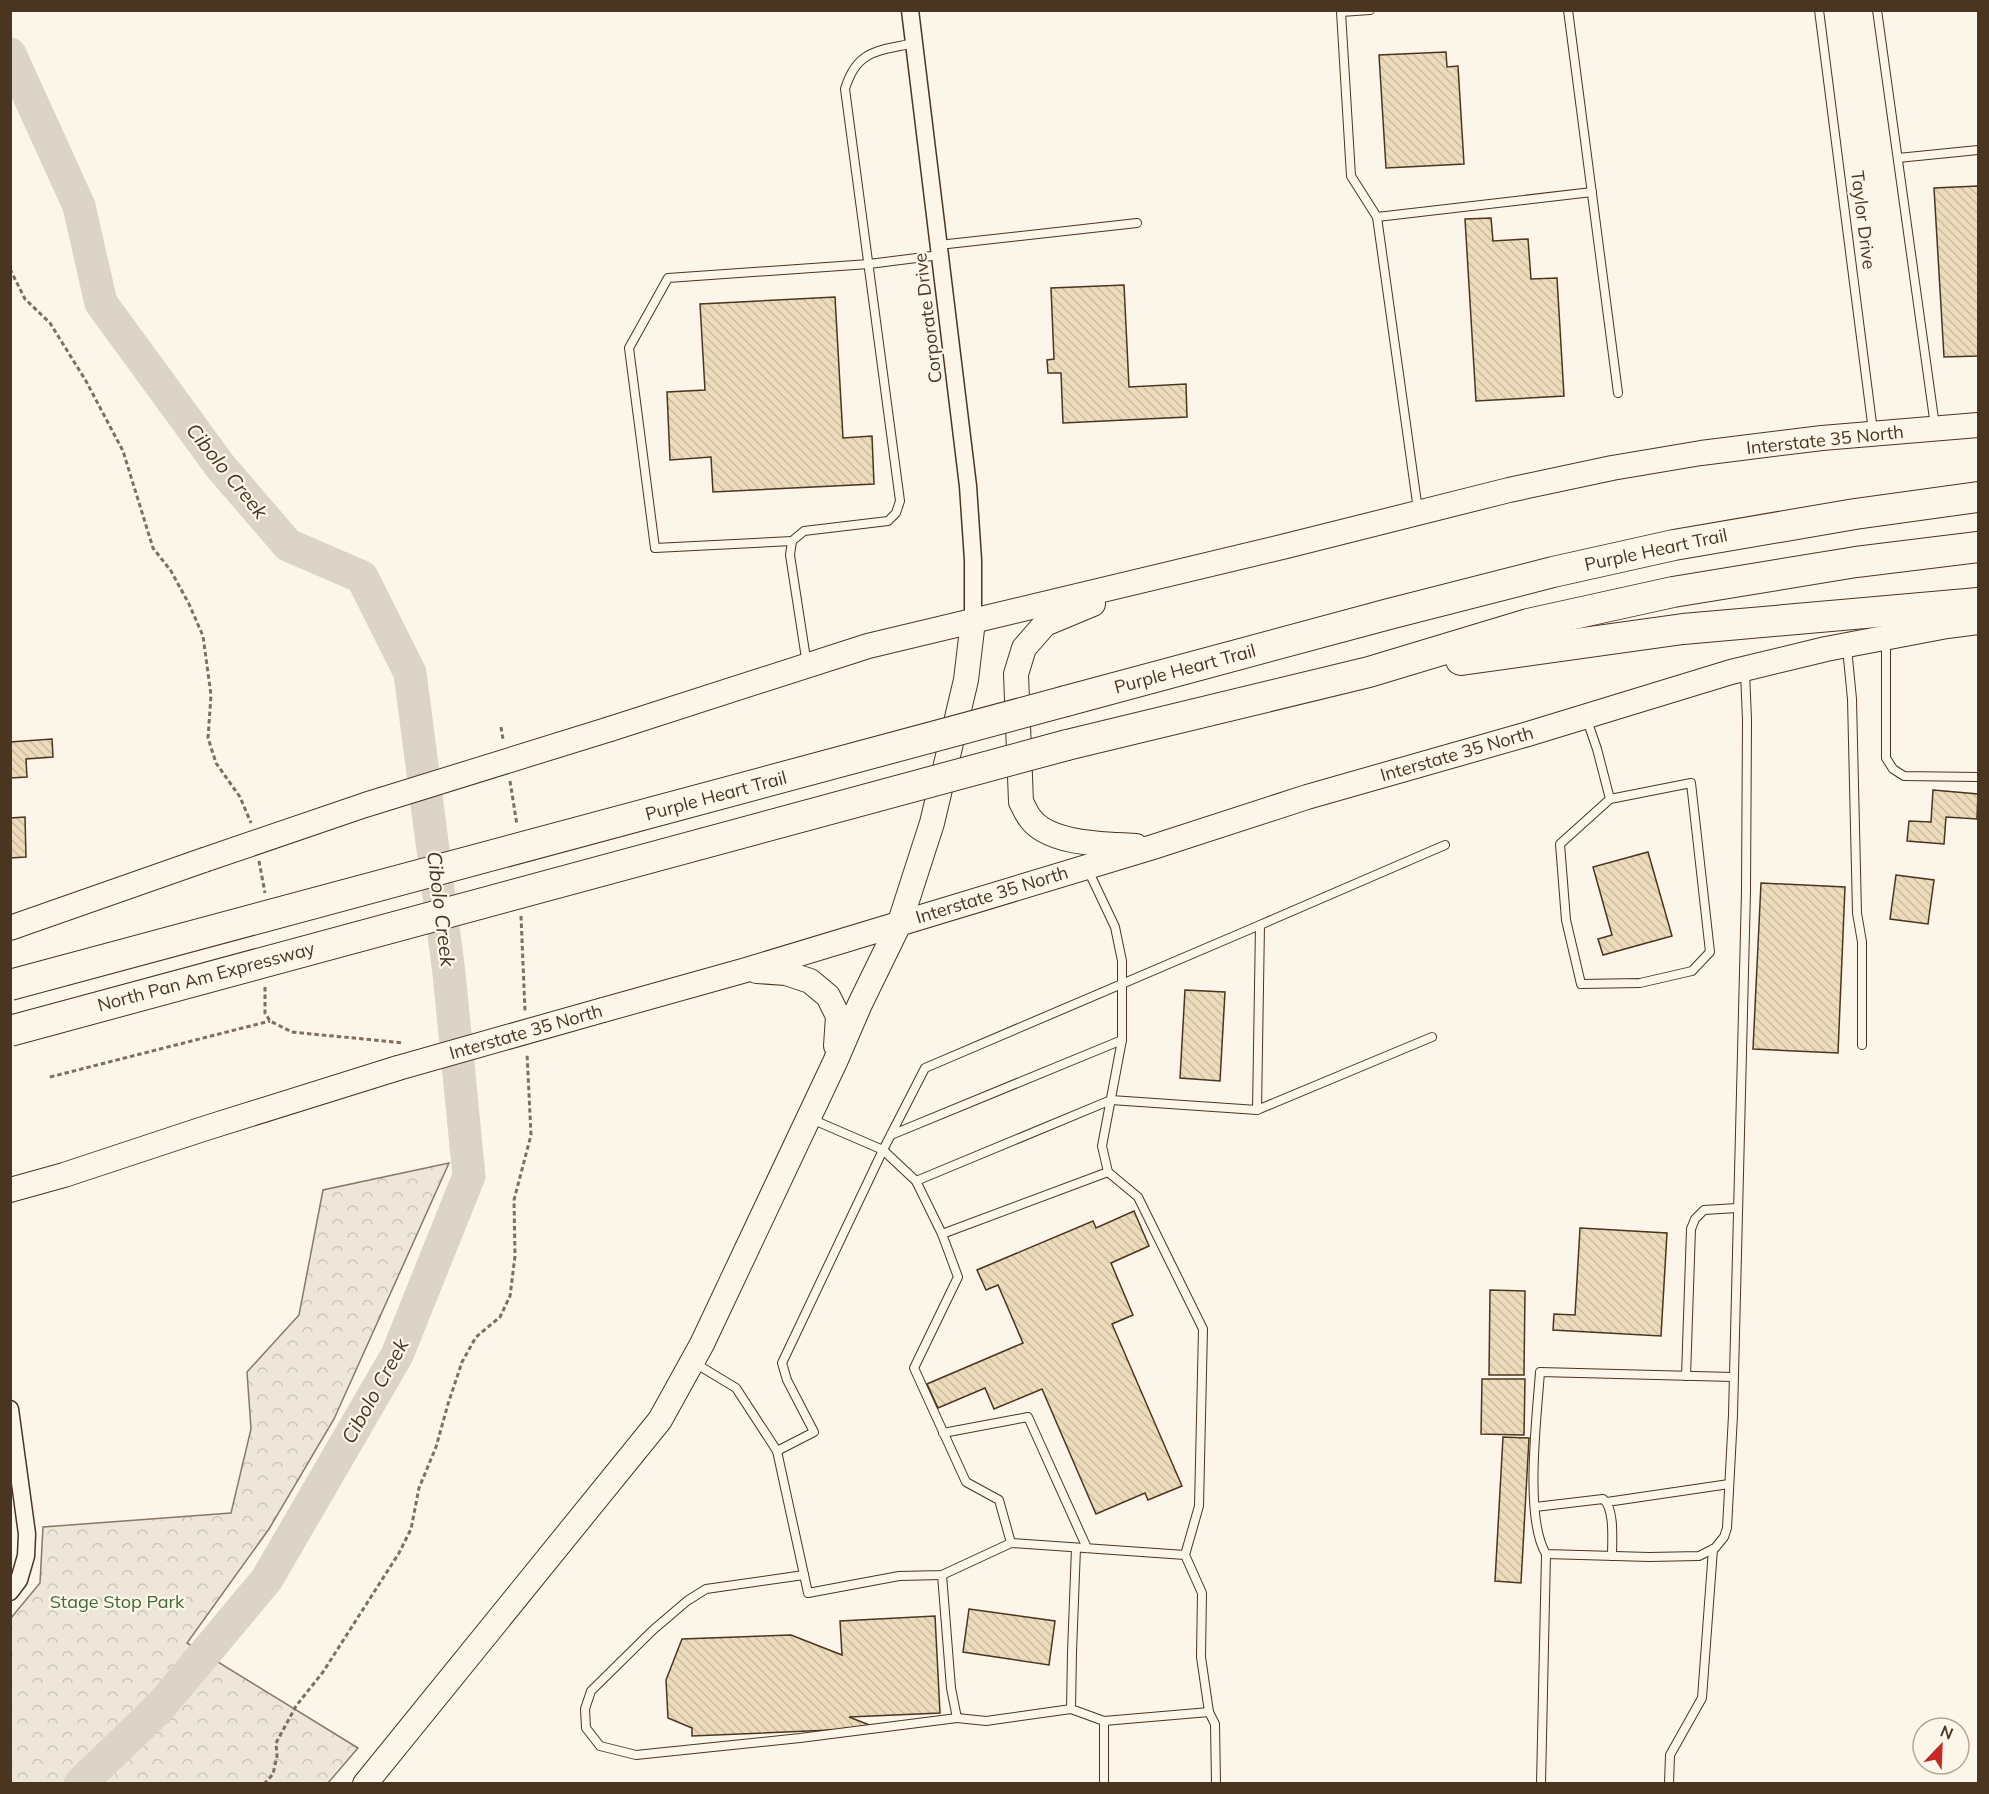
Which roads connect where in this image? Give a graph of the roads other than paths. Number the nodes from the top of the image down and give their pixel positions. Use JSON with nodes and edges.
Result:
{"nodes":[{"id":1,"x":910,"y":10,"type":"edge"},
{"id":2,"x":1370,"y":10,"type":"edge"},
{"id":3,"x":1568,"y":10,"type":"edge"},
{"id":4,"x":1820,"y":10,"type":"edge"},
{"id":5,"x":1877,"y":10,"type":"edge"},
{"id":6,"x":914,"y":43,"type":"junction"},
{"id":7,"x":1978,"y":150,"type":"edge"},
{"id":8,"x":1898,"y":158,"type":"junction"},
{"id":9,"x":1592,"y":192,"type":"junction"},
{"id":10,"x":1377,"y":217,"type":"junction"},
{"id":11,"x":1137,"y":223,"type":"dead end"},
{"id":12,"x":939,"y":250,"type":"junction"},
{"id":13,"x":869,"y":264,"type":"junction"},
{"id":14,"x":1618,"y":393,"type":"dead end"},
{"id":15,"x":1978,"y":425,"type":"edge"},
{"id":16,"x":1935,"y":429,"type":"junction"},
{"id":17,"x":1873,"y":434,"type":"junction"},
{"id":18,"x":1978,"y":497,"type":"edge"},
{"id":19,"x":1419,"y":513,"type":"junction"},
{"id":20,"x":792,"y":542,"type":"junction"},
{"id":21,"x":1978,"y":547,"type":"edge"},
{"id":22,"x":1159,"y":577,"type":"junction"},
{"id":23,"x":1978,"y":603,"type":"edge"},
{"id":24,"x":973,"y":621,"type":"junction"},
{"id":25,"x":1978,"y":622,"type":"edge"},
{"id":26,"x":1886,"y":637,"type":"junction"},
{"id":27,"x":1846,"y":645,"type":"junction"},
{"id":28,"x":807,"y":665,"type":"junction"},
{"id":29,"x":1745,"y":668,"type":"junction"},
{"id":30,"x":1369,"y":672,"type":"junction"},
{"id":31,"x":1586,"y":716,"type":"junction"},
{"id":32,"x":1978,"y":777,"type":"edge"},
{"id":33,"x":1610,"y":799,"type":"junction"},
{"id":34,"x":1445,"y":845,"type":"dead end"},
{"id":35,"x":1153,"y":847,"type":"junction"},
{"id":36,"x":1086,"y":867,"type":"junction"},
{"id":37,"x":900,"y":922,"type":"junction"},
{"id":38,"x":1260,"y":925,"type":"junction"},
{"id":39,"x":10,"y":928,"type":"edge"},
{"id":40,"x":746,"y":970,"type":"junction"},
{"id":41,"x":1122,"y":984,"type":"junction"},
{"id":42,"x":10,"y":985,"type":"edge"},
{"id":43,"x":10,"y":1031,"type":"edge"},
{"id":44,"x":1432,"y":1036,"type":"dead end"},
{"id":45,"x":1122,"y":1040,"type":"junction"},
{"id":46,"x":1862,"y":1045,"type":"dead end"},
{"id":47,"x":835,"y":1062,"type":"junction"},
{"id":48,"x":1111,"y":1100,"type":"junction"},
{"id":49,"x":1257,"y":1110,"type":"junction"},
{"id":50,"x":809,"y":1118,"type":"junction"},
{"id":51,"x":891,"y":1135,"type":"junction"},
{"id":52,"x":883,"y":1150,"type":"junction"},
{"id":53,"x":1108,"y":1172,"type":"junction"},
{"id":54,"x":916,"y":1181,"type":"junction"},
{"id":55,"x":10,"y":1190,"type":"edge"},
{"id":56,"x":1737,"y":1208,"type":"junction"},
{"id":57,"x":942,"y":1234,"type":"junction"},
{"id":58,"x":692,"y":1362,"type":"junction"},
{"id":59,"x":1686,"y":1376,"type":"junction"},
{"id":60,"x":1733,"y":1377,"type":"junction"},
{"id":61,"x":10,"y":1409,"type":"edge"},
{"id":62,"x":944,"y":1433,"type":"junction"},
{"id":63,"x":777,"y":1451,"type":"junction"},
{"id":64,"x":1729,"y":1484,"type":"junction"},
{"id":65,"x":1607,"y":1502,"type":"junction"},
{"id":66,"x":1535,"y":1507,"type":"junction"},
{"id":67,"x":1011,"y":1543,"type":"junction"},
{"id":68,"x":1076,"y":1548,"type":"junction"},
{"id":69,"x":1087,"y":1548,"type":"junction"},
{"id":70,"x":1713,"y":1549,"type":"junction"},
{"id":71,"x":1546,"y":1554,"type":"junction"},
{"id":72,"x":1185,"y":1555,"type":"junction"},
{"id":73,"x":1612,"y":1556,"type":"junction"},
{"id":74,"x":804,"y":1575,"type":"junction"},
{"id":75,"x":942,"y":1575,"type":"junction"},
{"id":76,"x":10,"y":1592,"type":"edge"},
{"id":77,"x":1071,"y":1709,"type":"junction"},
{"id":78,"x":1209,"y":1712,"type":"junction"},
{"id":79,"x":957,"y":1718,"type":"junction"},
{"id":80,"x":1104,"y":1721,"type":"junction"},
{"id":81,"x":365,"y":1784,"type":"edge"},
{"id":82,"x":1104,"y":1784,"type":"edge"},
{"id":83,"x":1216,"y":1784,"type":"edge"},
{"id":84,"x":1541,"y":1784,"type":"edge"},
{"id":85,"x":1669,"y":1784,"type":"edge"}],
"edges":[{"from":1,"to":6,"type":"street","name":"Corporate Drive"},
{"from":2,"to":10,"type":"lane"},
{"from":3,"to":9,"type":"lane"},
{"from":4,"to":17,"type":"lane","name":"Taylor Drive"},
{"from":5,"to":8,"type":"lane"},
{"from":6,"to":12,"type":"street","name":"Corporate Drive"},
{"from":6,"to":13,"type":"lane"},
{"from":7,"to":8,"type":"lane"},
{"from":8,"to":16,"type":"lane"},
{"from":9,"to":10,"type":"lane"},
{"from":9,"to":14,"type":"lane"},
{"from":10,"to":19,"type":"lane"},
{"from":11,"to":12,"type":"lane"},
{"from":12,"to":13,"type":"lane"},
{"from":12,"to":24,"type":"street","name":"Corporate Drive"},
{"from":13,"to":20,"type":"lane"},
{"from":13,"to":20,"type":"lane"},
{"from":15,"to":16,"type":"main road","name":"Interstate 35 North"},
{"from":16,"to":17,"type":"main road","name":"Interstate 35 North"},
{"from":17,"to":19,"type":"main road","name":"Interstate 35 North"},
{"from":18,"to":42,"type":"highway","name":"Purple Heart Trail","bridge":true},
{"from":19,"to":22,"type":"main road","name":"Interstate 35 North"},
{"from":20,"to":28,"type":"lane"},
{"from":21,"to":30,"type":"highway"},
{"from":22,"to":24,"type":"main road","name":"Interstate 35 North"},
{"from":22,"to":35,"type":"main road"},
{"from":23,"to":30,"type":"highway"},
{"from":24,"to":28,"type":"main road","name":"Interstate 35 North"},
{"from":24,"to":37,"type":"main road"},
{"from":25,"to":26,"type":"main road","name":"Interstate 35 North"},
{"from":26,"to":27,"type":"main road","name":"Interstate 35 North"},
{"from":26,"to":32,"type":"lane"},
{"from":27,"to":29,"type":"main road","name":"Interstate 35 North"},
{"from":27,"to":46,"type":"lane"},
{"from":28,"to":39,"type":"main road","name":"Interstate 35 North","bridge":true},
{"from":29,"to":31,"type":"main road","name":"Interstate 35 North"},
{"from":29,"to":56,"type":"lane"},
{"from":30,"to":43,"type":"highway","name":"North Pan Am Expressway","bridge":true},
{"from":31,"to":33,"type":"lane"},
{"from":31,"to":35,"type":"main road","name":"Interstate 35 North"},
{"from":33,"to":33,"type":"lane"},
{"from":34,"to":38,"type":"lane"},
{"from":35,"to":36,"type":"main road","name":"Interstate 35 North"},
{"from":36,"to":37,"type":"main road","name":"Interstate 35 North"},
{"from":36,"to":41,"type":"lane"},
{"from":37,"to":40,"type":"main road","name":"Interstate 35 North"},
{"from":37,"to":47,"type":"main road"},
{"from":38,"to":41,"type":"lane"},
{"from":38,"to":49,"type":"lane"},
{"from":40,"to":47,"type":"main road"},
{"from":40,"to":55,"type":"main road","name":"Interstate 35 North","bridge":true},
{"from":41,"to":45,"type":"lane"},
{"from":41,"to":51,"type":"lane"},
{"from":44,"to":49,"type":"lane"},
{"from":45,"to":48,"type":"lane"},
{"from":45,"to":51,"type":"lane"},
{"from":47,"to":50,"type":"main road"},
{"from":48,"to":49,"type":"lane"},
{"from":48,"to":53,"type":"lane"},
{"from":48,"to":54,"type":"lane"},
{"from":50,"to":52,"type":"lane"},
{"from":50,"to":58,"type":"main road"},
{"from":51,"to":52,"type":"lane"},
{"from":52,"to":54,"type":"lane"},
{"from":52,"to":63,"type":"lane"},
{"from":53,"to":57,"type":"lane"},
{"from":53,"to":72,"type":"lane"},
{"from":54,"to":57,"type":"lane"},
{"from":56,"to":59,"type":"lane"},
{"from":56,"to":60,"type":"lane"},
{"from":57,"to":62,"type":"lane"},
{"from":58,"to":63,"type":"lane"},
{"from":58,"to":81,"type":"main road"},
{"from":59,"to":60,"type":"lane"},
{"from":59,"to":66,"type":"lane"},
{"from":60,"to":64,"type":"lane"},
{"from":61,"to":76,"type":"street"},
{"from":62,"to":67,"type":"lane"},
{"from":62,"to":69,"type":"lane"},
{"from":63,"to":74,"type":"lane"},
{"from":64,"to":65,"type":"lane"},
{"from":64,"to":70,"type":"lane"},
{"from":65,"to":66,"type":"lane"},
{"from":65,"to":73,"type":"lane"},
{"from":66,"to":71,"type":"lane"},
{"from":67,"to":68,"type":"lane"},
{"from":67,"to":75,"type":"lane"},
{"from":68,"to":69,"type":"lane"},
{"from":68,"to":77,"type":"lane"},
{"from":69,"to":72,"type":"lane"},
{"from":70,"to":73,"type":"lane"},
{"from":70,"to":85,"type":"lane"},
{"from":71,"to":73,"type":"lane"},
{"from":71,"to":84,"type":"lane"},
{"from":72,"to":78,"type":"lane"},
{"from":74,"to":75,"type":"lane"},
{"from":74,"to":79,"type":"lane"},
{"from":75,"to":79,"type":"lane"},
{"from":77,"to":79,"type":"lane"},
{"from":77,"to":80,"type":"lane"},
{"from":78,"to":80,"type":"lane"},
{"from":78,"to":83,"type":"lane"},
{"from":80,"to":82,"type":"lane"}]}
